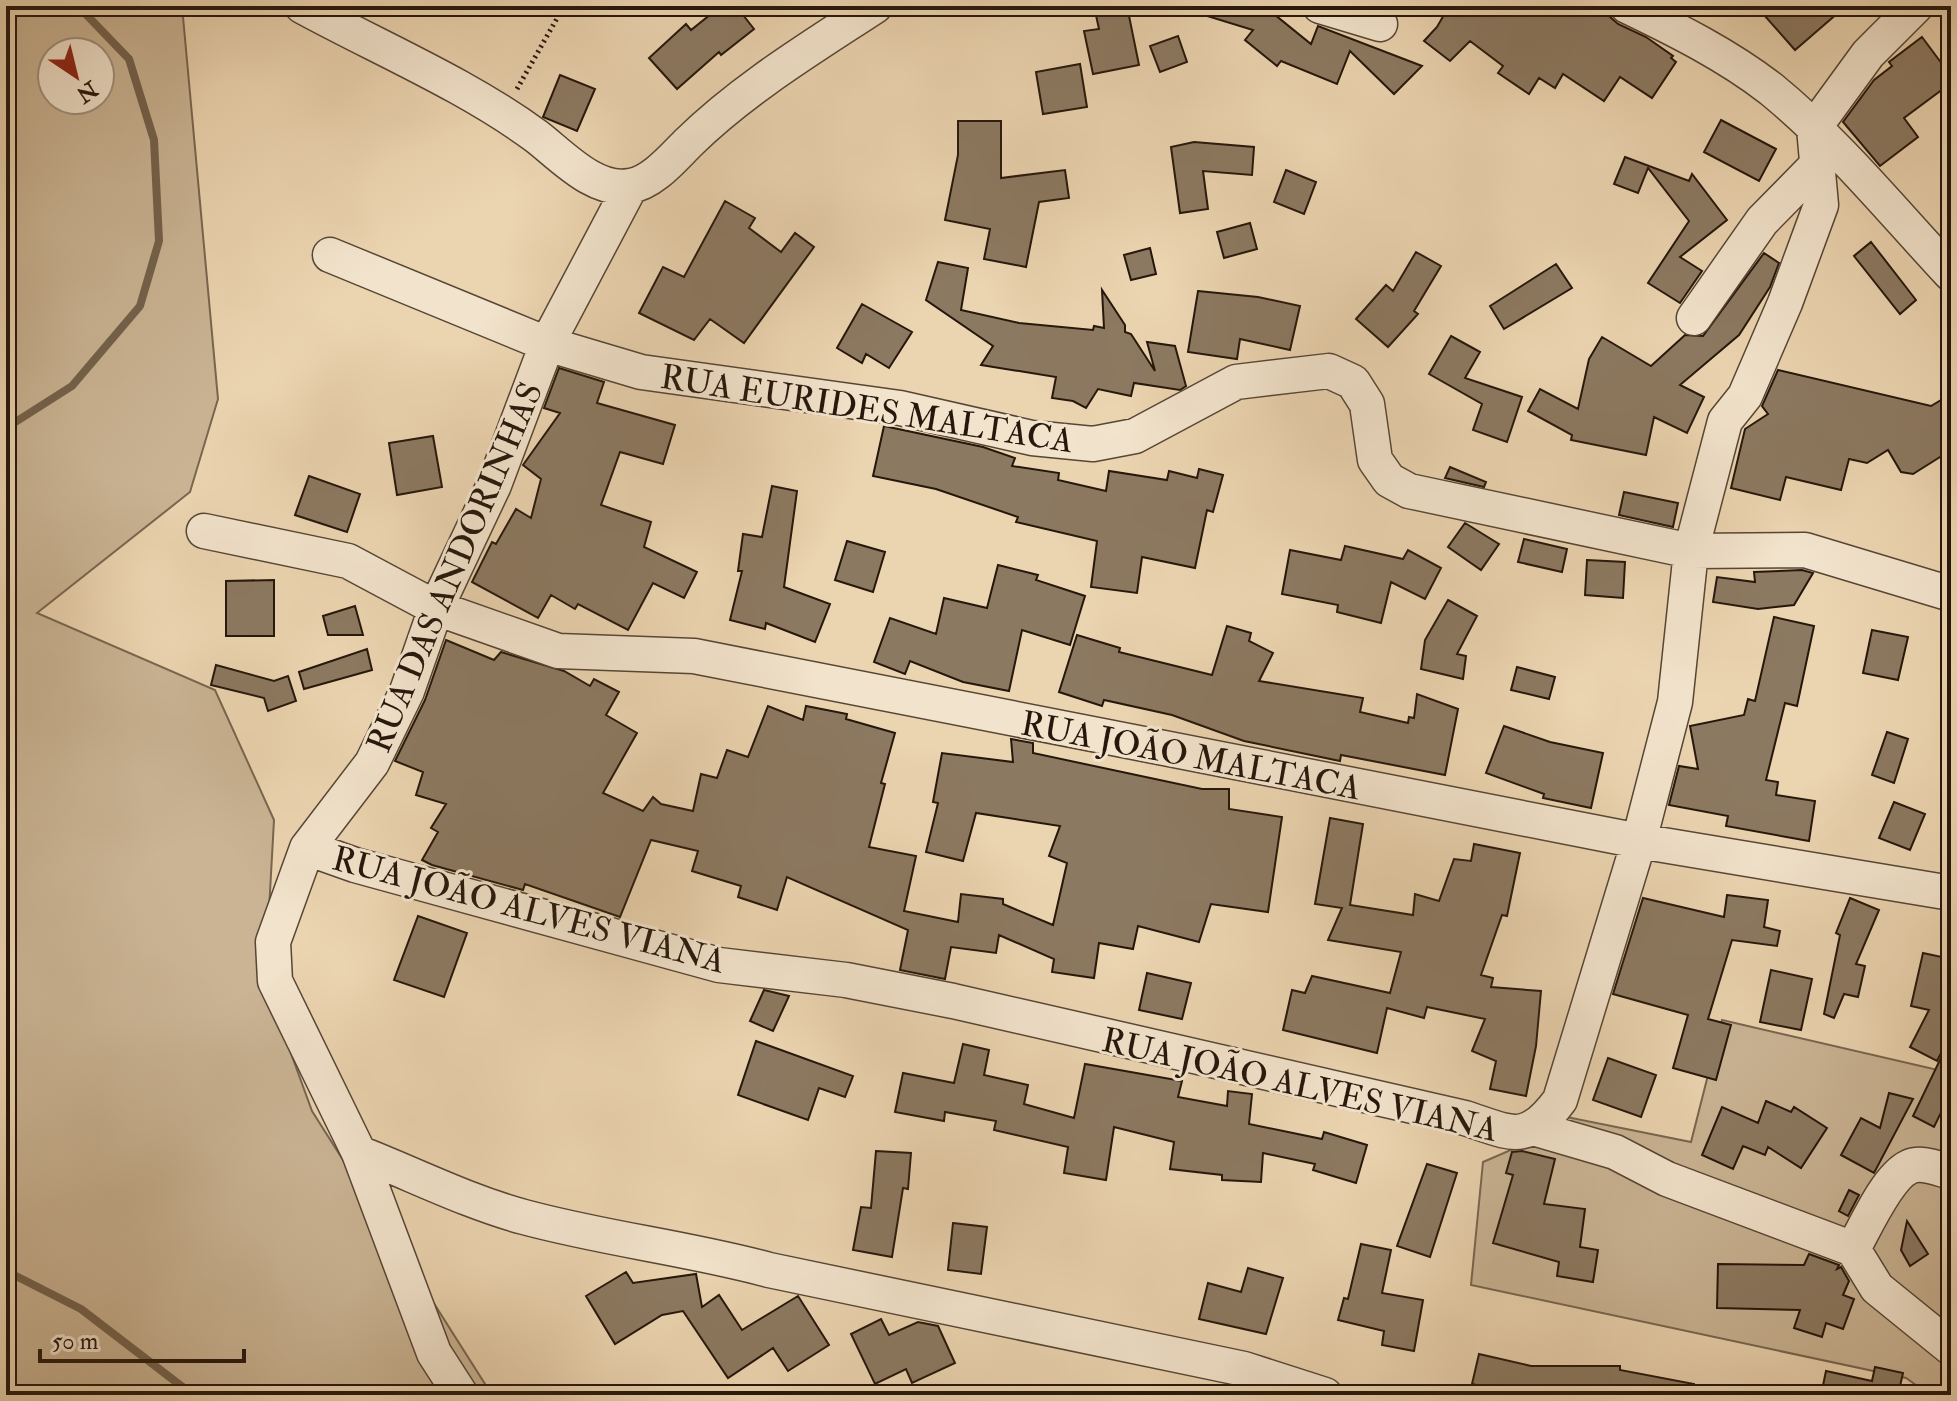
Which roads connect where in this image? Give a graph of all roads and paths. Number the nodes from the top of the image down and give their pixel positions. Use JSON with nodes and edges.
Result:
{"nodes":[{"id":1,"x":302,"y":6,"type":"edge"},
{"id":2,"x":564,"y":6,"type":"edge"},
{"id":3,"x":875,"y":6,"type":"edge"},
{"id":4,"x":1320,"y":6,"type":"edge"},
{"id":5,"x":1627,"y":6,"type":"edge"},
{"id":6,"x":1916,"y":6,"type":"edge"},
{"id":7,"x":1380,"y":24,"type":"dead end"},
{"id":8,"x":503,"y":115,"type":"junction"},
{"id":9,"x":1814,"y":128,"type":"junction"},
{"id":10,"x":1817,"y":165,"type":"junction"},
{"id":11,"x":630,"y":187,"type":"junction"},
{"id":12,"x":330,"y":255,"type":"dead end"},
{"id":13,"x":1951,"y":274,"type":"edge"},
{"id":14,"x":1694,"y":318,"type":"dead end"},
{"id":15,"x":547,"y":344,"type":"junction"},
{"id":16,"x":204,"y":531,"type":"dead end"},
{"id":17,"x":1691,"y":551,"type":"junction"},
{"id":18,"x":1951,"y":594,"type":"edge"},
{"id":19,"x":436,"y":608,"type":"junction"},
{"id":20,"x":1639,"y":841,"type":"junction"},
{"id":21,"x":307,"y":848,"type":"junction"},
{"id":22,"x":1951,"y":893,"type":"edge"},
{"id":23,"x":1533,"y":1128,"type":"junction"},
{"id":24,"x":359,"y":1153,"type":"junction"},
{"id":25,"x":1951,"y":1172,"type":"edge"},
{"id":26,"x":1853,"y":1249,"type":"junction"},
{"id":27,"x":1951,"y":1348,"type":"edge"},
{"id":28,"x":461,"y":1395,"type":"edge"},
{"id":29,"x":1325,"y":1395,"type":"edge"}],
"edges":[{"from":1,"to":8,"type":"street"},
{"from":2,"to":8,"type":"path"},
{"from":3,"to":11,"type":"street"},
{"from":4,"to":7,"type":"street"},
{"from":5,"to":9,"type":"street"},
{"from":6,"to":9,"type":"street"},
{"from":8,"to":11,"type":"street"},
{"from":9,"to":10,"type":"street","name":"RUA JOÃO ALVES VIANA"},
{"from":9,"to":13,"type":"street"},
{"from":10,"to":14,"type":"street"},
{"from":10,"to":17,"type":"street","name":"RUA JOÃO ALVES VIANA"},
{"from":11,"to":15,"type":"street","name":"RUA DAS ANDORINHAS"},
{"from":12,"to":15,"type":"street","name":"RUA EURIDES MALTACA"},
{"from":15,"to":17,"type":"street","name":"RUA EURIDES MALTACA"},
{"from":15,"to":19,"type":"street","name":"RUA DAS ANDORINHAS"},
{"from":16,"to":19,"type":"street","name":"RUA JOÃO MALTACA"},
{"from":17,"to":18,"type":"street","name":"RUA EURIDES MALTACA"},
{"from":17,"to":20,"type":"street","name":"RUA JOÃO ALVES VIANA"},
{"from":19,"to":20,"type":"street","name":"RUA JOÃO MALTACA"},
{"from":19,"to":21,"type":"street","name":"RUA DAS ANDORINHAS"},
{"from":20,"to":22,"type":"street","name":"RUA JOÃO MALTACA"},
{"from":20,"to":23,"type":"street","name":"RUA JOÃO ALVES VIANA"},
{"from":21,"to":23,"type":"street","name":"RUA JOÃO ALVES VIANA"},
{"from":21,"to":24,"type":"street","name":"RUA DAS ANDORINHAS"},
{"from":23,"to":26,"type":"street"},
{"from":24,"to":28,"type":"street"},
{"from":24,"to":29,"type":"street"},
{"from":25,"to":26,"type":"street"},
{"from":26,"to":27,"type":"street"}]}
